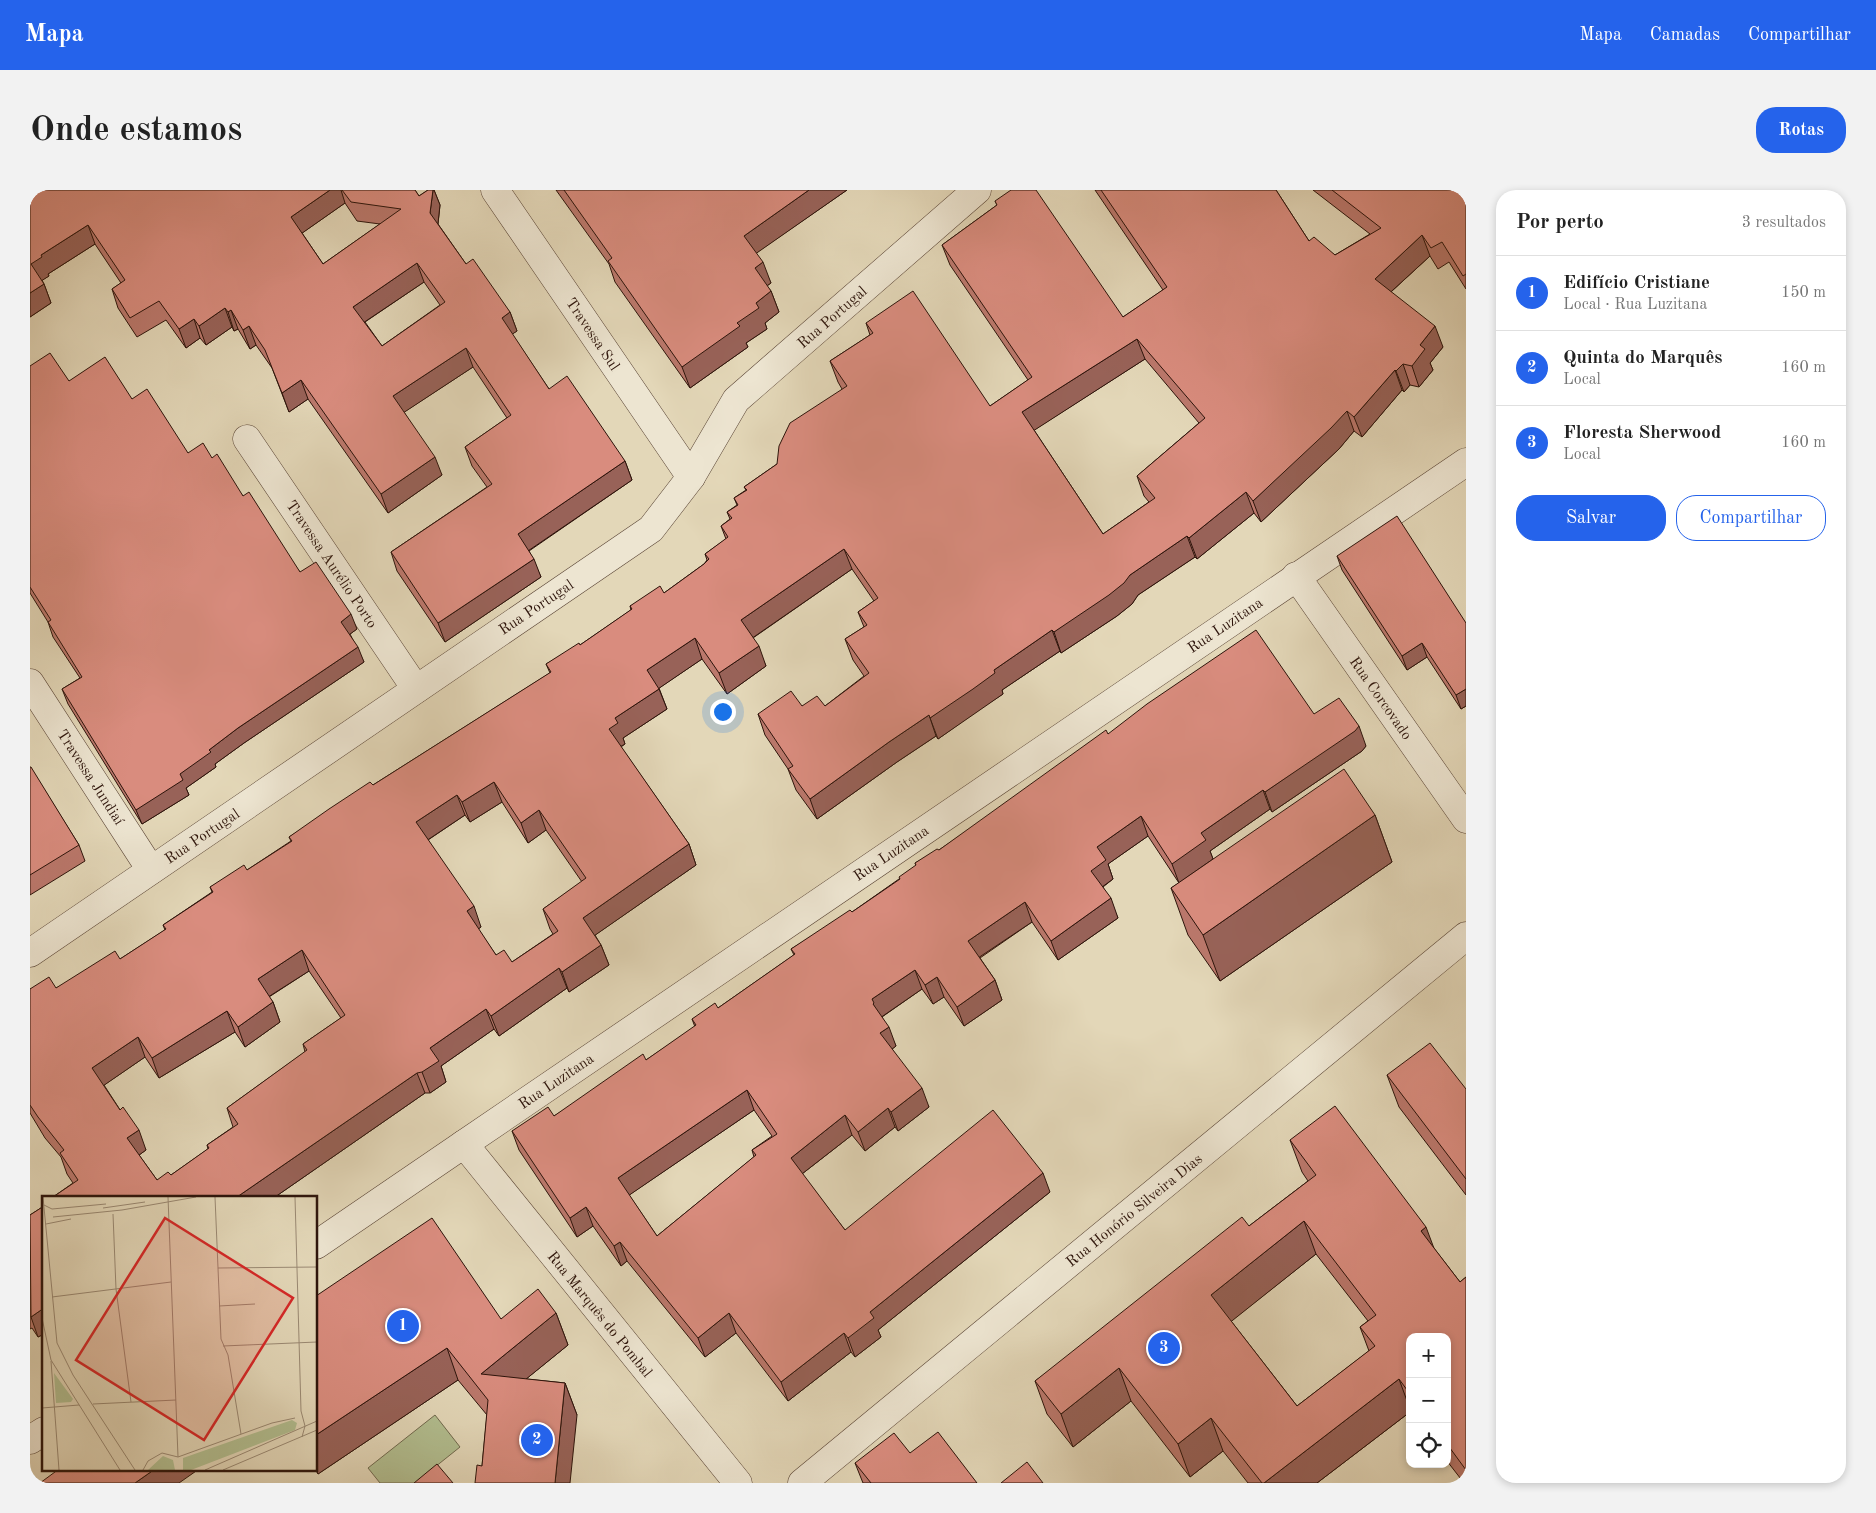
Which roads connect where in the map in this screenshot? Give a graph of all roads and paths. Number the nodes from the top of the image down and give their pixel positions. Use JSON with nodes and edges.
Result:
{"nodes":[{"id":1,"x":496,"y":190,"type":"edge"},
{"id":2,"x":977,"y":190,"type":"edge"},
{"id":3,"x":247,"y":439,"type":"dead end"},
{"id":4,"x":1466,"y":462,"type":"edge"},
{"id":5,"x":691,"y":477,"type":"junction"},
{"id":6,"x":1296,"y":576,"type":"junction"},
{"id":7,"x":30,"y":683,"type":"edge"},
{"id":8,"x":416,"y":689,"type":"junction"},
{"id":9,"x":1466,"y":819,"type":"edge"},
{"id":10,"x":152,"y":870,"type":"junction"},
{"id":11,"x":1466,"y":936,"type":"edge"},
{"id":12,"x":30,"y":953,"type":"edge"},
{"id":13,"x":464,"y":1144,"type":"junction"},
{"id":14,"x":318,"y":1244,"type":"edge"},
{"id":15,"x":42,"y":1432,"type":"edge"},
{"id":16,"x":30,"y":1440,"type":"edge"},
{"id":17,"x":738,"y":1483,"type":"edge"},
{"id":18,"x":802,"y":1483,"type":"edge"}],
"edges":[{"from":1,"to":5,"type":"street","name":"Travessa Sul"},
{"from":2,"to":5,"type":"street","name":"Rua Portugal"},
{"from":3,"to":8,"type":"street","name":"Travessa Aurélio Porto"},
{"from":4,"to":6,"type":"street","name":"Rua Luzitana"},
{"from":5,"to":8,"type":"street","name":"Rua Portugal"},
{"from":6,"to":9,"type":"street","name":"Rua Corcovado"},
{"from":6,"to":13,"type":"street","name":"Rua Luzitana"},
{"from":7,"to":10,"type":"street","name":"Travessa Jundiaí"},
{"from":8,"to":10,"type":"street","name":"Rua Portugal"},
{"from":10,"to":12,"type":"street","name":"Rua Portugal"},
{"from":11,"to":18,"type":"street","name":"Rua Honório Silveira Dias"},
{"from":13,"to":14,"type":"street","name":"Rua Luzitana"},
{"from":13,"to":17,"type":"street","name":"Rua Marquês do Pombal"},
{"from":15,"to":16,"type":"street"}]}
